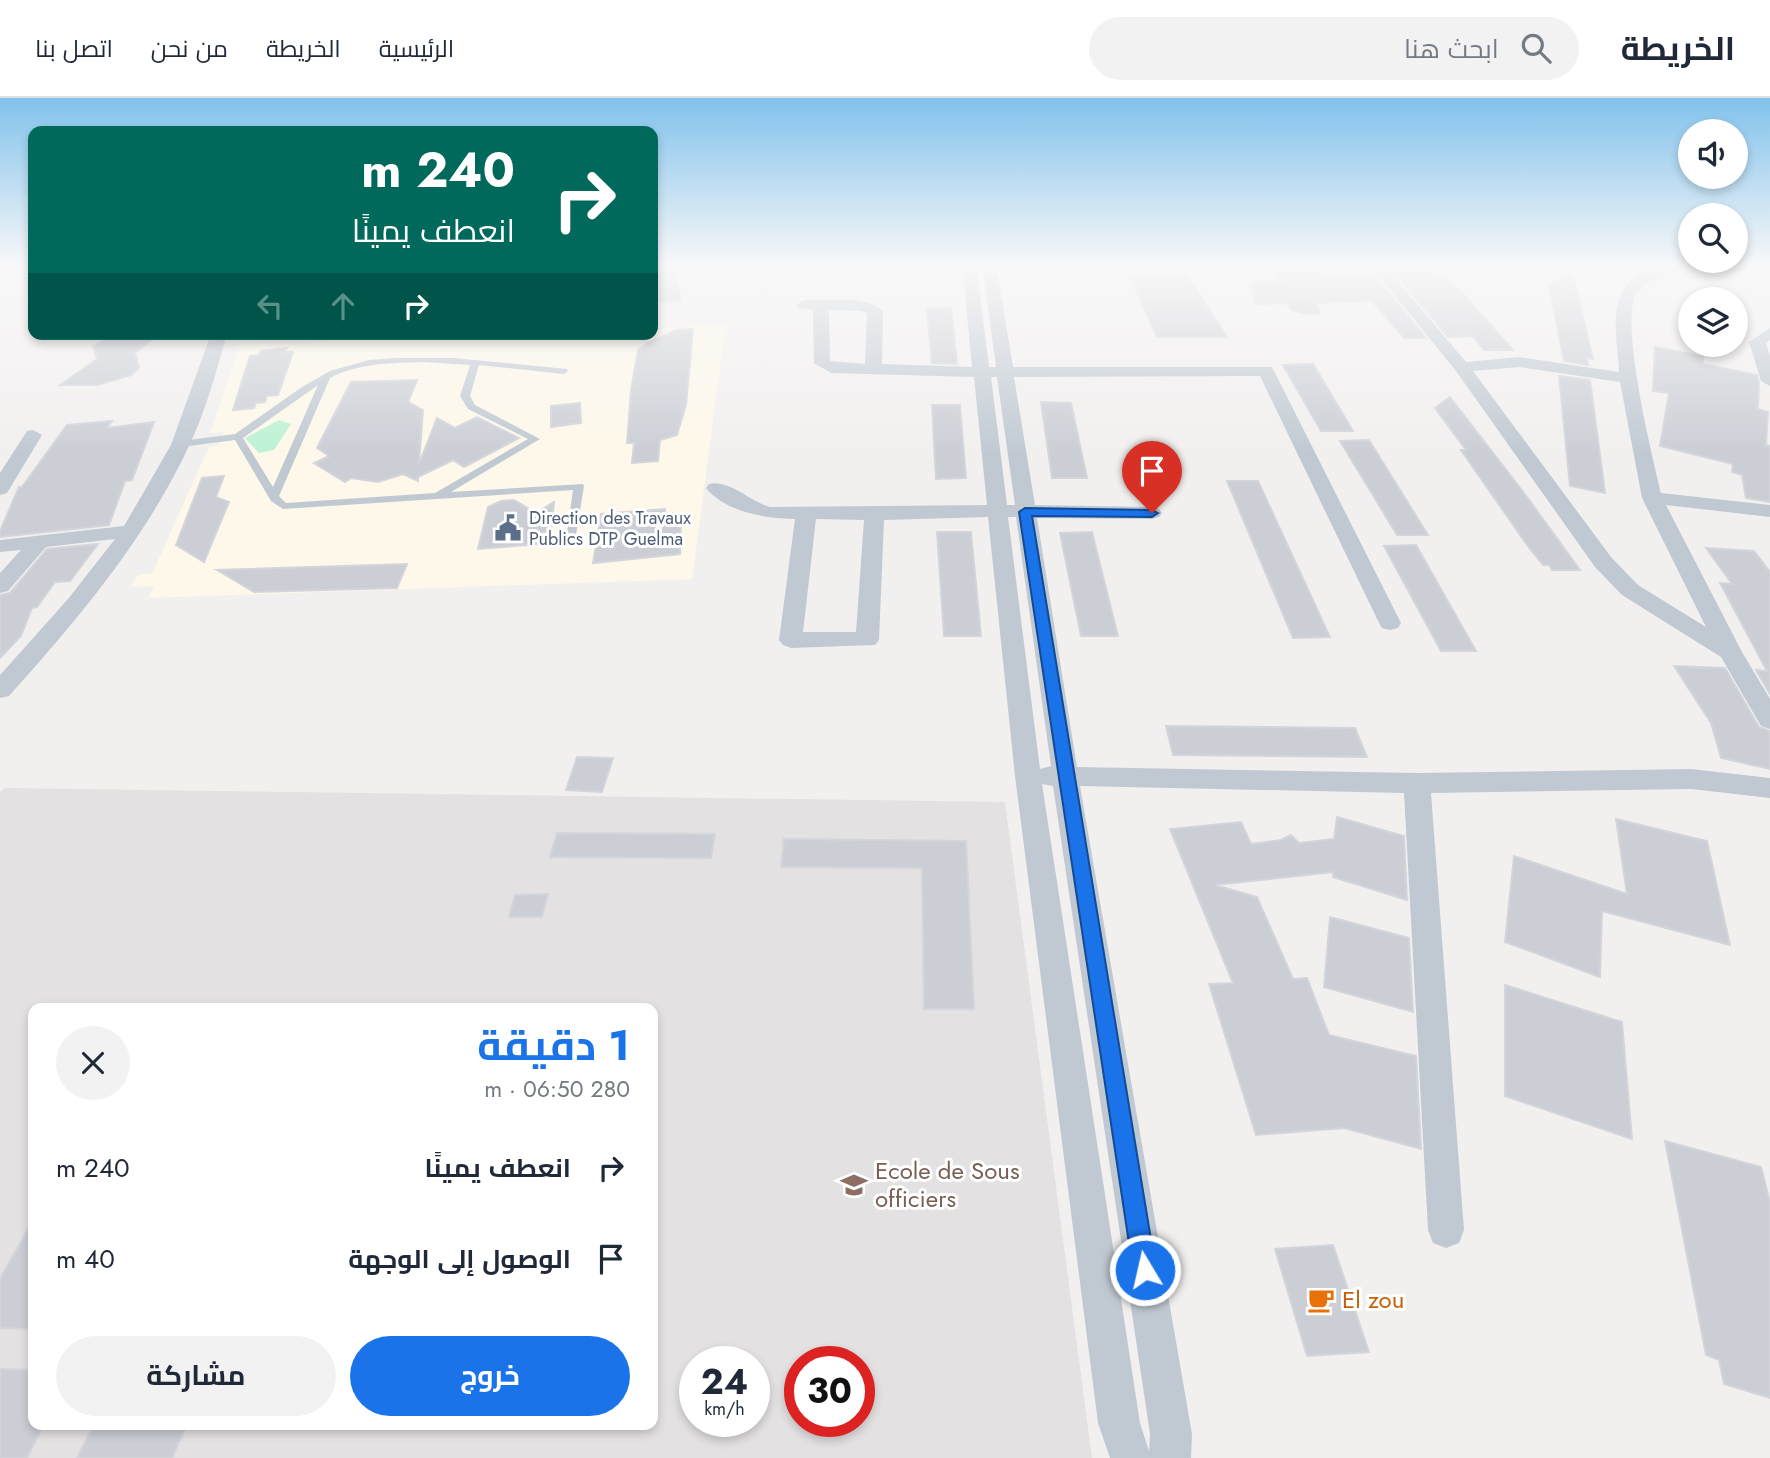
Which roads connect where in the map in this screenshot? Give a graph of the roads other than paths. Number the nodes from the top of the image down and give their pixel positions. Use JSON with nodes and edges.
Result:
{"nodes":[{"id":1,"x":816,"y":327,"type":"edge"},
{"id":2,"x":874,"y":327,"type":"edge"},
{"id":3,"x":984,"y":327,"type":"edge"},
{"id":4,"x":992,"y":327,"type":"edge"},
{"id":5,"x":1429,"y":327,"type":"edge"},
{"id":6,"x":1625,"y":327,"type":"edge"},
{"id":7,"x":1770,"y":333,"type":"edge"},
{"id":8,"x":202,"y":340,"type":"edge"},
{"id":9,"x":217,"y":340,"type":"edge"},
{"id":10,"x":230,"y":340,"type":"edge"},
{"id":11,"x":475,"y":364,"type":"junction"},
{"id":12,"x":1462,"y":367,"type":"junction"},
{"id":13,"x":564,"y":371,"type":"dead end"},
{"id":14,"x":873,"y":371,"type":"junction"},
{"id":15,"x":994,"y":372,"type":"junction"},
{"id":16,"x":326,"y":377,"type":"junction"},
{"id":17,"x":1628,"y":377,"type":"junction"},
{"id":18,"x":1770,"y":381,"type":"edge"},
{"id":19,"x":33,"y":435,"type":"dead end"},
{"id":20,"x":238,"y":437,"type":"junction"},
{"id":21,"x":181,"y":444,"type":"junction"},
{"id":22,"x":716,"y":488,"type":"dead end"},
{"id":23,"x":0,"y":489,"type":"edge"},
{"id":24,"x":437,"y":496,"type":"junction"},
{"id":25,"x":1652,"y":498,"type":"junction"},
{"id":26,"x":275,"y":499,"type":"junction"},
{"id":27,"x":1770,"y":511,"type":"edge"},
{"id":28,"x":1012,"y":512,"type":"junction"},
{"id":29,"x":1152,"y":513,"type":"dead end"},
{"id":30,"x":874,"y":514,"type":"junction"},
{"id":31,"x":806,"y":515,"type":"junction"},
{"id":32,"x":131,"y":531,"type":"junction"},
{"id":33,"x":572,"y":533,"type":"dead end"},
{"id":34,"x":39,"y":542,"type":"junction"},
{"id":35,"x":0,"y":546,"type":"edge"},
{"id":36,"x":0,"y":586,"type":"edge"},
{"id":37,"x":1390,"y":623,"type":"dead end"},
{"id":38,"x":1730,"y":652,"type":"junction"},
{"id":39,"x":0,"y":690,"type":"edge"},
{"id":40,"x":1770,"y":720,"type":"edge"},
{"id":41,"x":1028,"y":776,"type":"junction"},
{"id":42,"x":1065,"y":776,"type":"junction"},
{"id":43,"x":1418,"y":783,"type":"junction"},
{"id":44,"x":1770,"y":788,"type":"edge"},
{"id":45,"x":1446,"y":1230,"type":"dead end"},
{"id":46,"x":1119,"y":1423,"type":"junction"},
{"id":47,"x":1172,"y":1450,"type":"edge"},
{"id":48,"x":1125,"y":1458,"type":"edge"},
{"id":49,"x":1130,"y":1458,"type":"edge"}],
"edges":[{"from":1,"to":14,"type":"street"},
{"from":2,"to":14,"type":"street"},
{"from":3,"to":15,"type":"street"},
{"from":4,"to":15,"type":"street"},
{"from":5,"to":12,"type":"street"},
{"from":6,"to":17,"type":"street"},
{"from":7,"to":18,"type":"street"},
{"from":8,"to":21,"type":"street"},
{"from":9,"to":21,"type":"street"},
{"from":10,"to":21,"type":"street"},
{"from":11,"to":13,"type":"lane"},
{"from":11,"to":16,"type":"lane"},
{"from":11,"to":24,"type":"lane"},
{"from":12,"to":17,"type":"street"},
{"from":12,"to":38,"type":"street"},
{"from":14,"to":15,"type":"street"},
{"from":15,"to":28,"type":"street"},
{"from":15,"to":37,"type":"street"},
{"from":16,"to":20,"type":"lane"},
{"from":16,"to":26,"type":"lane"},
{"from":17,"to":25,"type":"street"},
{"from":19,"to":23,"type":"street"},
{"from":20,"to":21,"type":"lane"},
{"from":20,"to":26,"type":"lane"},
{"from":21,"to":32,"type":"street"},
{"from":22,"to":31,"type":"street"},
{"from":24,"to":26,"type":"lane"},
{"from":24,"to":33,"type":"lane"},
{"from":25,"to":27,"type":"street"},
{"from":25,"to":38,"type":"street"},
{"from":28,"to":29,"type":"street"},
{"from":28,"to":30,"type":"street"},
{"from":28,"to":41,"type":"street"},
{"from":28,"to":42,"type":"street"},
{"from":30,"to":31,"type":"street"},
{"from":30,"to":31,"type":"street"},
{"from":32,"to":34,"type":"street"},
{"from":32,"to":39,"type":"street"},
{"from":34,"to":35,"type":"street"},
{"from":34,"to":36,"type":"street"},
{"from":38,"to":40,"type":"street"},
{"from":41,"to":42,"type":"street"},
{"from":41,"to":46,"type":"street"},
{"from":42,"to":43,"type":"street"},
{"from":42,"to":47,"type":"street"},
{"from":43,"to":44,"type":"street"},
{"from":43,"to":45,"type":"street"},
{"from":46,"to":48,"type":"lane"},
{"from":46,"to":49,"type":"street"}]}
